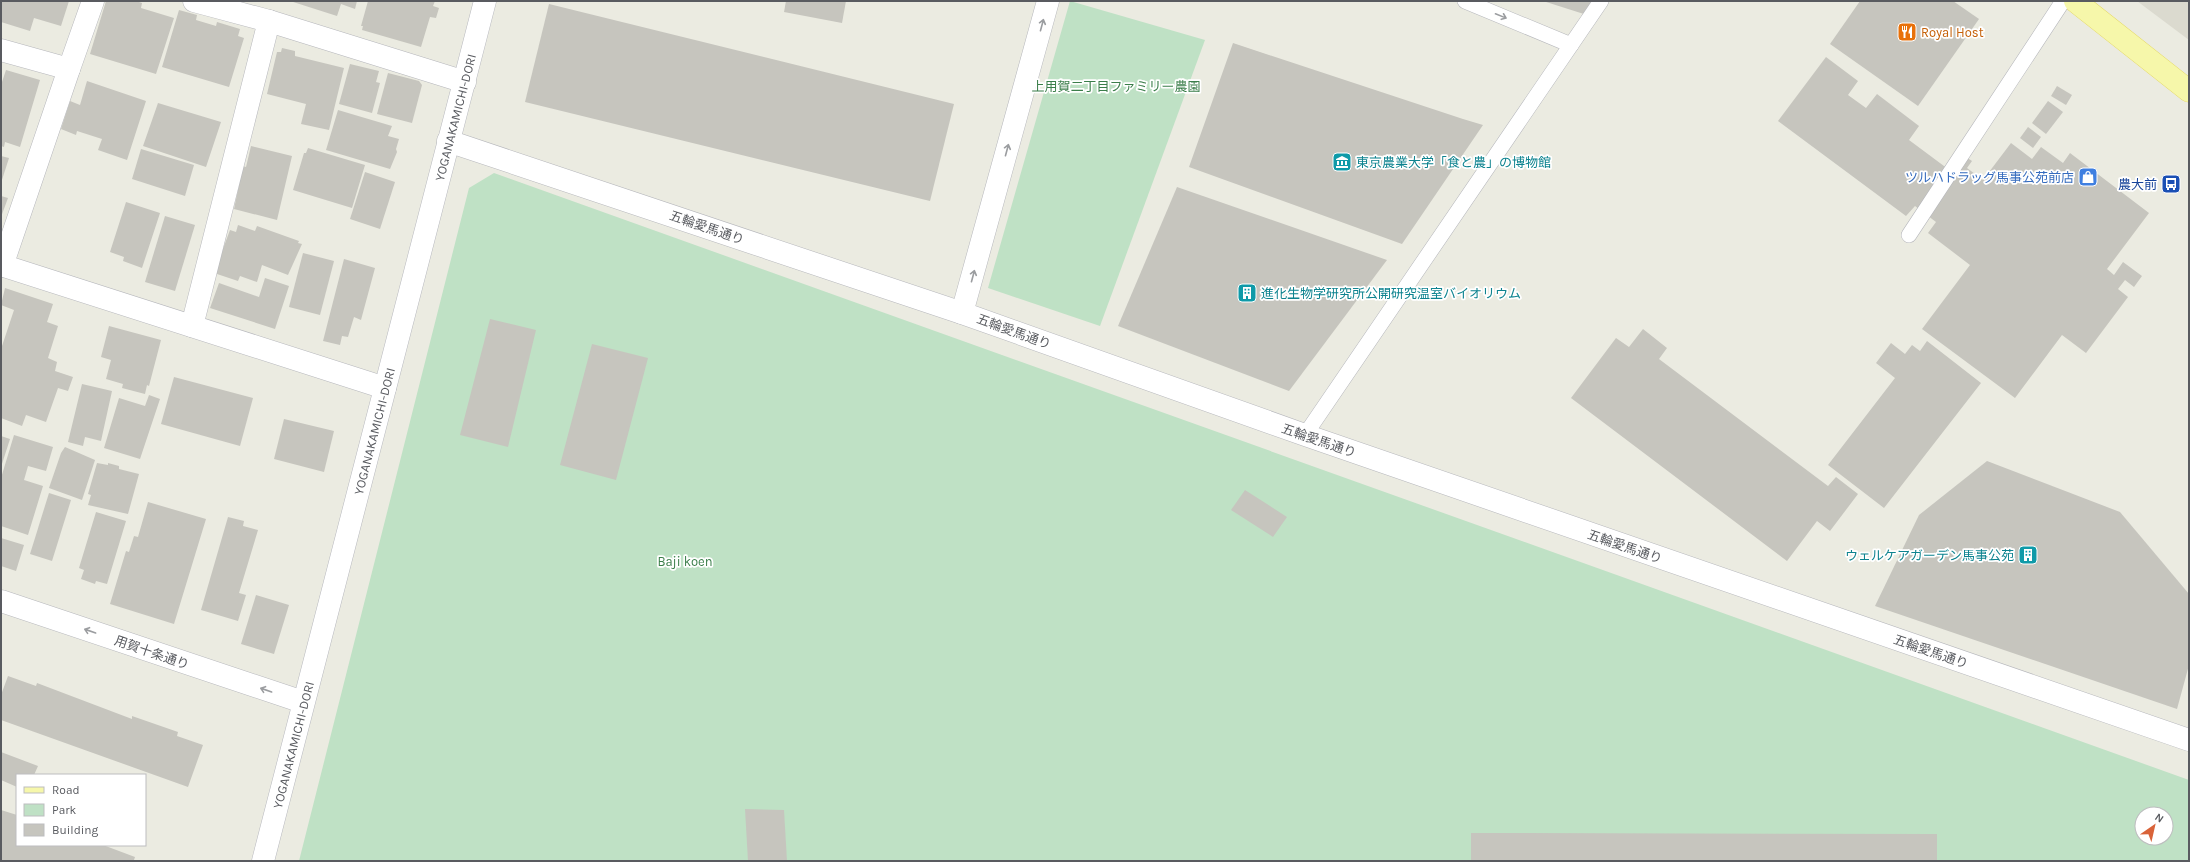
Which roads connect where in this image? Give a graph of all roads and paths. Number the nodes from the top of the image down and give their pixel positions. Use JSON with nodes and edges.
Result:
{"nodes":[{"id":1,"x":93,"y":1,"type":"edge"},
{"id":2,"x":194,"y":1,"type":"edge"},
{"id":3,"x":485,"y":1,"type":"edge"},
{"id":4,"x":1048,"y":1,"type":"edge"},
{"id":5,"x":1465,"y":1,"type":"edge"},
{"id":6,"x":1601,"y":1,"type":"edge"},
{"id":7,"x":2063,"y":1,"type":"edge"},
{"id":8,"x":2075,"y":1,"type":"edge"},
{"id":9,"x":269,"y":21,"type":"junction"},
{"id":10,"x":1571,"y":45,"type":"junction"},
{"id":11,"x":1,"y":50,"type":"edge"},
{"id":12,"x":69,"y":69,"type":"junction"},
{"id":13,"x":465,"y":82,"type":"junction"},
{"id":14,"x":2189,"y":90,"type":"edge"},
{"id":15,"x":448,"y":141,"type":"junction"},
{"id":16,"x":1909,"y":235,"type":"dead end"},
{"id":17,"x":2,"y":265,"type":"edge"},
{"id":18,"x":962,"y":313,"type":"junction"},
{"id":19,"x":192,"y":326,"type":"junction"},
{"id":20,"x":385,"y":388,"type":"junction"},
{"id":21,"x":1305,"y":435,"type":"junction"},
{"id":22,"x":1,"y":601,"type":"edge"},
{"id":23,"x":303,"y":702,"type":"junction"},
{"id":24,"x":2189,"y":740,"type":"edge"},
{"id":25,"x":263,"y":861,"type":"edge"}],
"edges":[{"from":1,"to":12,"type":"street"},
{"from":2,"to":9,"type":"street"},
{"from":3,"to":13,"type":"street","name":"YOGANAKAMICHI-DORI"},
{"from":18,"to":4,"type":"street","one_way":true},
{"from":5,"to":10,"type":"lane","one_way":true},
{"from":6,"to":10,"type":"lane"},
{"from":7,"to":16,"type":"lane"},
{"from":8,"to":14,"type":"main road"},
{"from":9,"to":13,"type":"street"},
{"from":9,"to":19,"type":"street"},
{"from":10,"to":21,"type":"lane"},
{"from":11,"to":12,"type":"street"},
{"from":12,"to":17,"type":"street"},
{"from":13,"to":15,"type":"street","name":"YOGANAKAMICHI-DORI"},
{"from":15,"to":18,"type":"street","name":"五輪愛馬通り"},
{"from":15,"to":20,"type":"street","name":"YOGANAKAMICHI-DORI"},
{"from":17,"to":19,"type":"street"},
{"from":18,"to":21,"type":"street","name":"五輪愛馬通り"},
{"from":19,"to":20,"type":"street"},
{"from":20,"to":23,"type":"street","name":"YOGANAKAMICHI-DORI"},
{"from":21,"to":24,"type":"street","name":"五輪愛馬通り"},
{"from":23,"to":22,"type":"street","name":"用賀十条通り","one_way":true},
{"from":23,"to":25,"type":"street","name":"YOGANAKAMICHI-DORI"}]}
